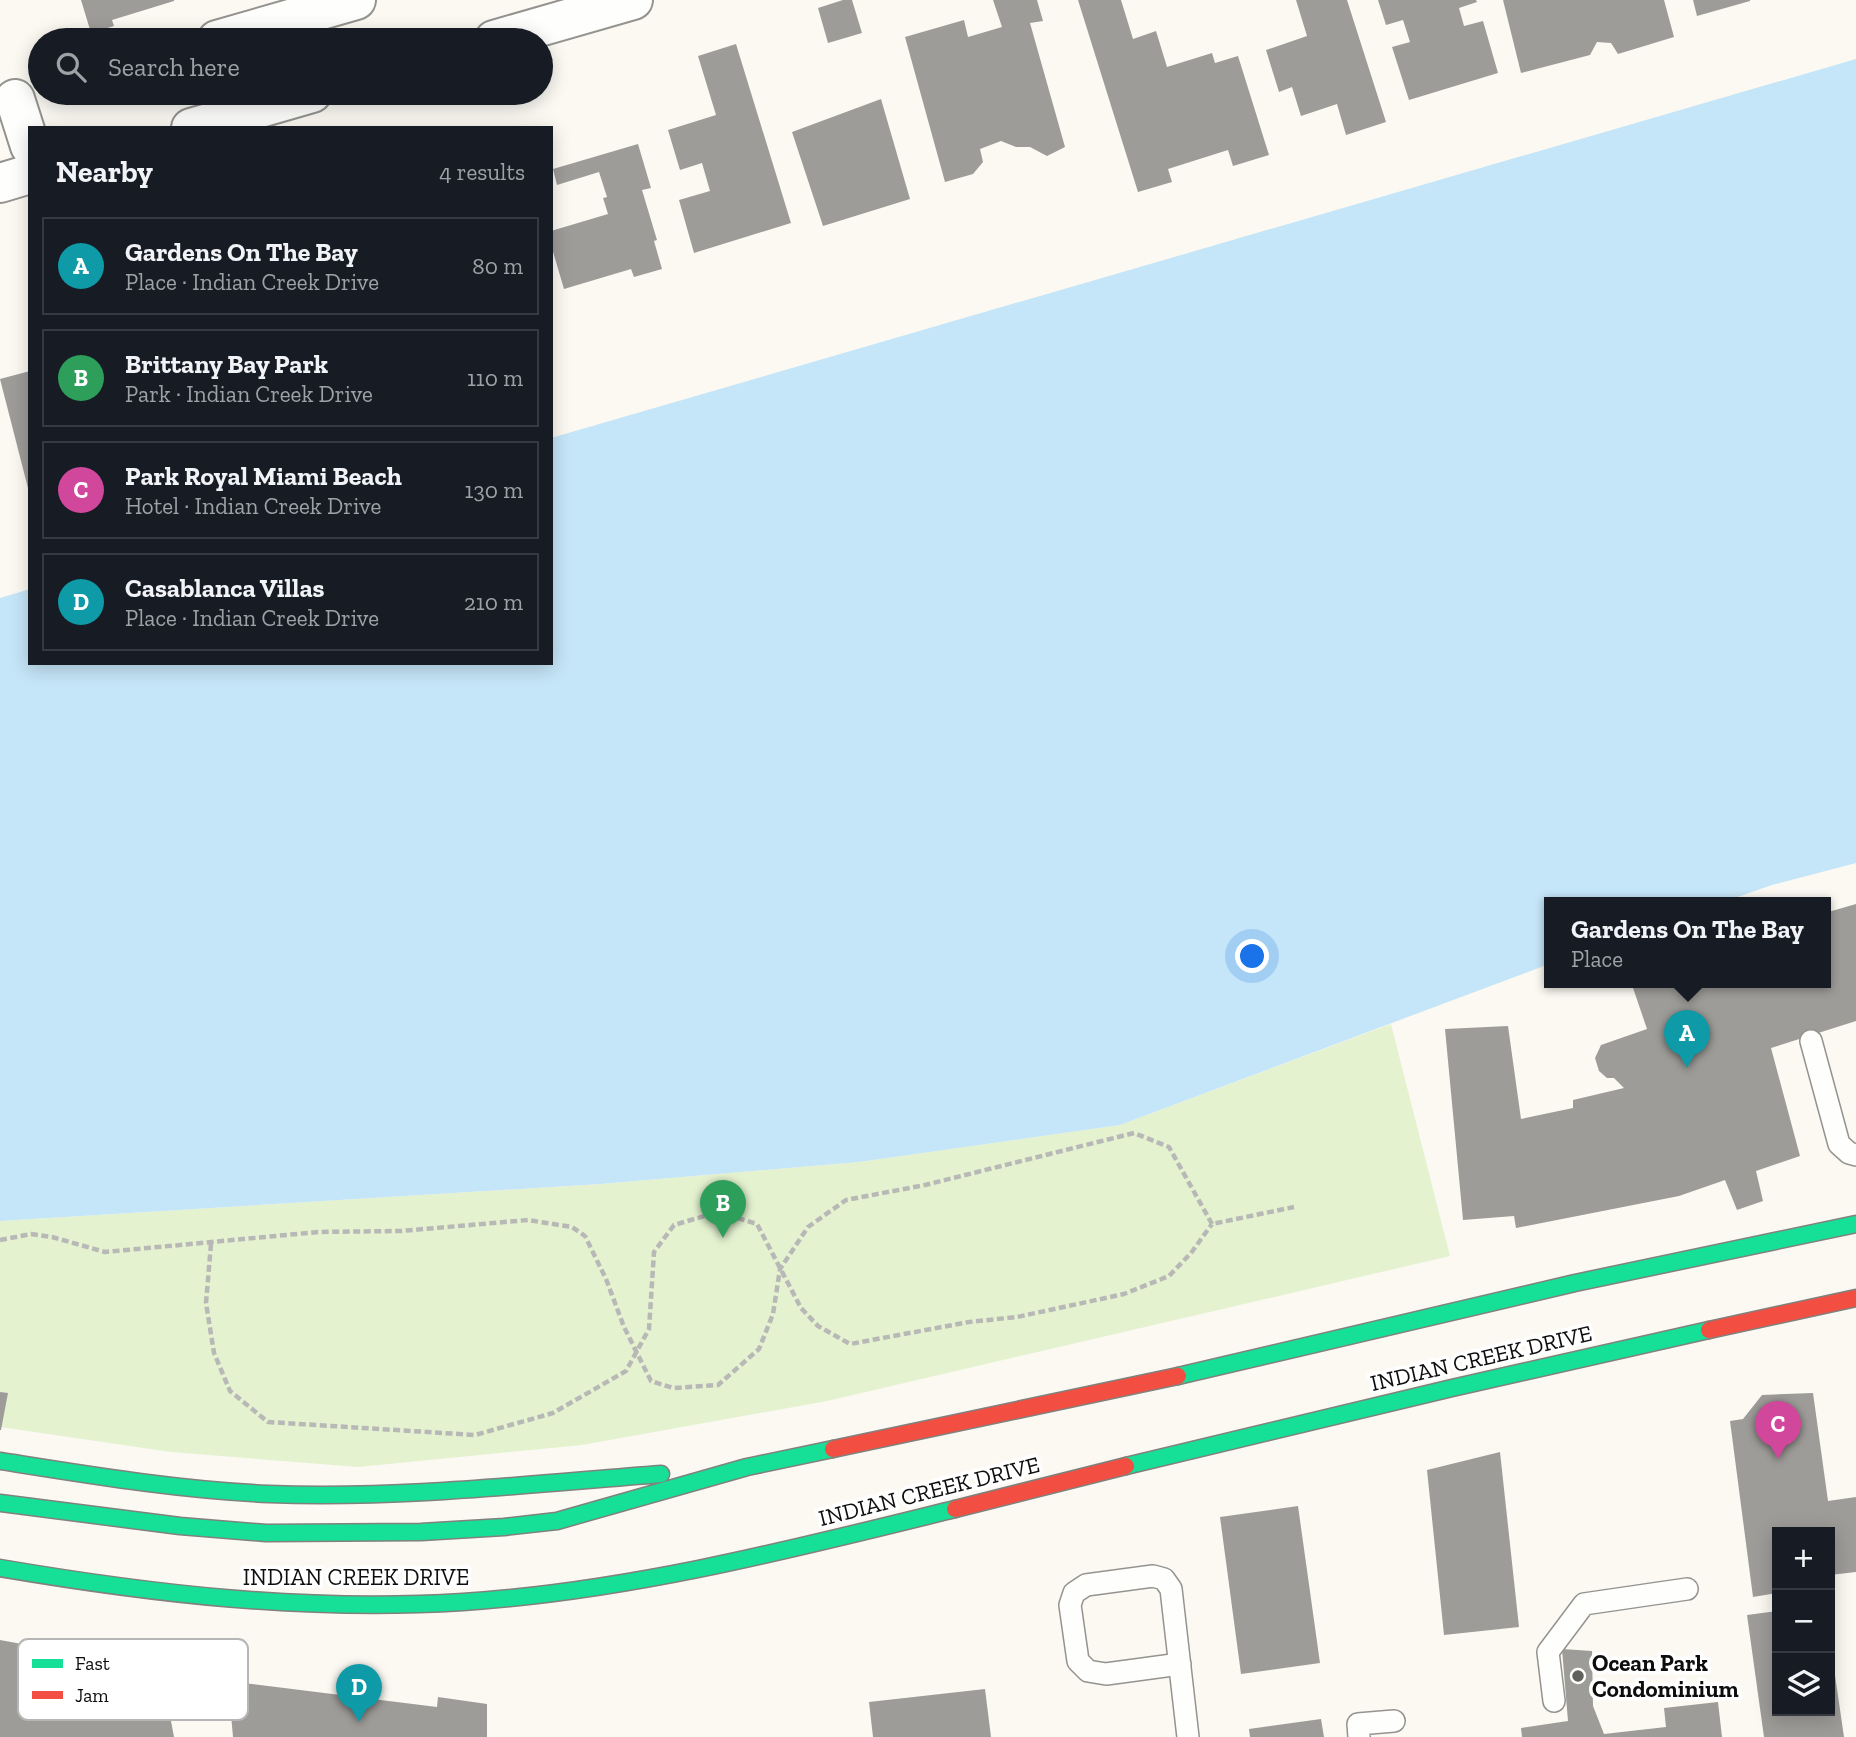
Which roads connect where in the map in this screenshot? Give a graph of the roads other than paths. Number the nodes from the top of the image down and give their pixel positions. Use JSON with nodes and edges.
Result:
{"nodes":[{"id":1,"x":356,"y":0,"type":"edge"},
{"id":2,"x":633,"y":0,"type":"edge"},
{"id":3,"x":551,"y":11,"type":"edge"},
{"id":4,"x":259,"y":28,"type":"edge"},
{"id":5,"x":518,"y":28,"type":"edge"},
{"id":6,"x":18,"y":98,"type":"edge"},
{"id":7,"x":271,"y":105,"type":"edge"},
{"id":8,"x":198,"y":126,"type":"edge"},
{"id":9,"x":28,"y":138,"type":"edge"},
{"id":10,"x":28,"y":175,"type":"edge"},
{"id":11,"x":0,"y":183,"type":"edge"},
{"id":12,"x":1811,"y":1041,"type":"dead end"},
{"id":13,"x":1856,"y":1155,"type":"edge"},
{"id":14,"x":1856,"y":1224,"type":"edge"},
{"id":15,"x":1856,"y":1298,"type":"edge"},
{"id":16,"x":0,"y":1461,"type":"edge"},
{"id":17,"x":747,"y":1467,"type":"junction"},
{"id":18,"x":0,"y":1503,"type":"edge"},
{"id":19,"x":0,"y":1568,"type":"edge"},
{"id":20,"x":1687,"y":1589,"type":"dead end"},
{"id":21,"x":1180,"y":1664,"type":"junction"},
{"id":22,"x":1555,"y":1701,"type":"dead end"},
{"id":23,"x":1394,"y":1720,"type":"dead end"},
{"id":24,"x":1188,"y":1737,"type":"edge"},
{"id":25,"x":1359,"y":1737,"type":"edge"}],
"edges":[{"from":1,"to":4,"type":"street"},
{"from":2,"to":3,"type":"street"},
{"from":3,"to":5,"type":"street"},
{"from":6,"to":9,"type":"street"},
{"from":7,"to":8,"type":"street"},
{"from":10,"to":11,"type":"street"},
{"from":12,"to":13,"type":"lane"},
{"from":14,"to":17,"type":"main road","name":"INDIAN CREEK DRIVE"},
{"from":15,"to":19,"type":"main road","name":"INDIAN CREEK DRIVE"},
{"from":16,"to":17,"type":"main road","name":"INDIAN CREEK DRIVE"},
{"from":17,"to":18,"type":"main road","name":"INDIAN CREEK DRIVE"},
{"from":20,"to":22,"type":"lane"},
{"from":21,"to":21,"type":"lane"},
{"from":21,"to":24,"type":"lane"},
{"from":23,"to":25,"type":"lane"}]}
